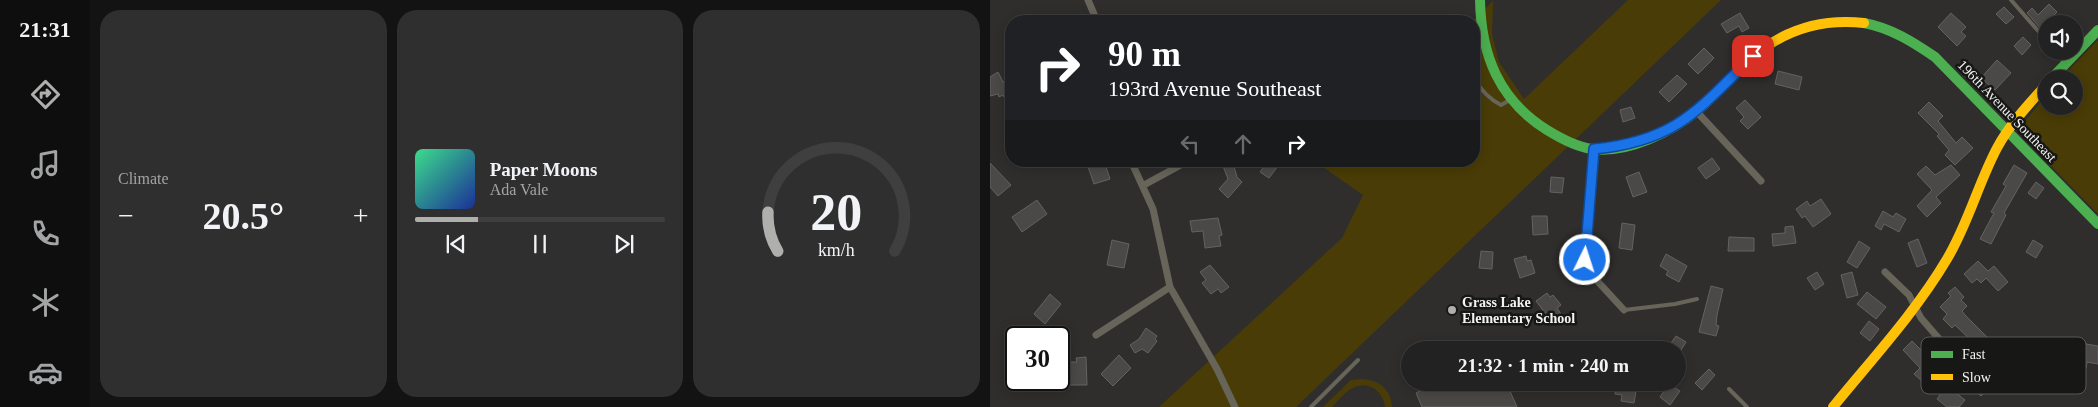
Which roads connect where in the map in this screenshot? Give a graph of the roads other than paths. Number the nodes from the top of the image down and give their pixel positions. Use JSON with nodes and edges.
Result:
{"nodes":[{"id":1,"x":1088,"y":0,"type":"edge"},
{"id":2,"x":1480,"y":0,"type":"edge"},
{"id":3,"x":2011,"y":0,"type":"edge"},
{"id":4,"x":1094,"y":15,"type":"edge"},
{"id":5,"x":2098,"y":30,"type":"edge"},
{"id":6,"x":2038,"y":31,"type":"edge"},
{"id":7,"x":2083,"y":42,"type":"edge"},
{"id":8,"x":1480,"y":88,"type":"edge"},
{"id":9,"x":2038,"y":94,"type":"edge"},
{"id":10,"x":1510,"y":100,"type":"junction"},
{"id":11,"x":1697,"y":112,"type":"junction"},
{"id":12,"x":2007,"y":131,"type":"junction"},
{"id":13,"x":1594,"y":149,"type":"junction"},
{"id":14,"x":1134,"y":167,"type":"edge"},
{"id":15,"x":1177,"y":167,"type":"edge"},
{"id":16,"x":1761,"y":181,"type":"dead end"},
{"id":17,"x":1144,"y":185,"type":"junction"},
{"id":18,"x":2098,"y":224,"type":"edge"},
{"id":19,"x":1885,"y":272,"type":"dead end"},
{"id":20,"x":1170,"y":287,"type":"junction"},
{"id":21,"x":1697,"y":299,"type":"dead end"},
{"id":22,"x":1916,"y":307,"type":"junction"},
{"id":23,"x":1624,"y":310,"type":"joint"},
{"id":24,"x":1096,"y":335,"type":"dead end"},
{"id":25,"x":1937,"y":337,"type":"edge"},
{"id":26,"x":1358,"y":360,"type":"dead end"},
{"id":27,"x":1729,"y":389,"type":"dead end"},
{"id":28,"x":1234,"y":407,"type":"edge"},
{"id":29,"x":1310,"y":407,"type":"edge"},
{"id":30,"x":1747,"y":407,"type":"edge"},
{"id":31,"x":1833,"y":407,"type":"edge"}],
"edges":[{"from":1,"to":4,"type":"street"},
{"from":2,"to":10,"type":"street"},
{"from":3,"to":6,"type":"lane"},
{"from":5,"to":7,"type":"street"},
{"from":8,"to":10,"type":"lane"},
{"from":9,"to":12,"type":"street"},
{"from":10,"to":13,"type":"street"},
{"from":11,"to":12,"type":"street","name":"196th Avenue Southeast"},
{"from":11,"to":13,"type":"street","name":"196th Avenue Southeast"},
{"from":11,"to":16,"type":"street"},
{"from":12,"to":18,"type":"street","name":"196th Avenue Southeast"},
{"from":12,"to":22,"type":"street"},
{"from":13,"to":23,"type":"street"},
{"from":14,"to":17,"type":"street"},
{"from":15,"to":17,"type":"street"},
{"from":17,"to":20,"type":"street"},
{"from":19,"to":22,"type":"street"},
{"from":20,"to":24,"type":"street"},
{"from":20,"to":28,"type":"street"},
{"from":21,"to":23,"type":"lane"},
{"from":22,"to":25,"type":"street"},
{"from":22,"to":31,"type":"street"},
{"from":26,"to":29,"type":"lane"},
{"from":27,"to":30,"type":"lane"}]}
